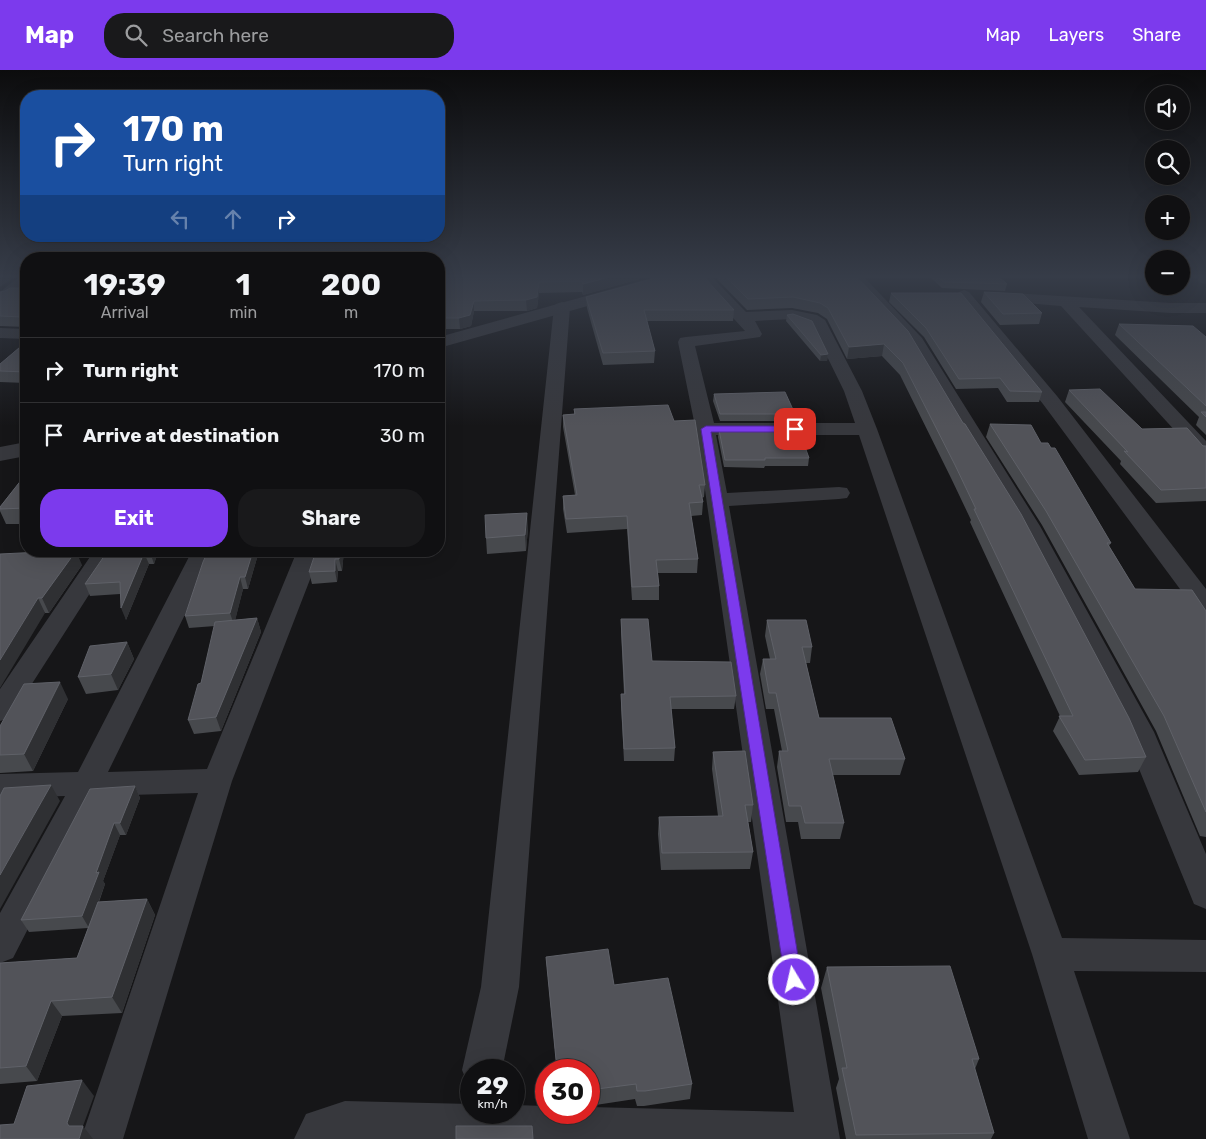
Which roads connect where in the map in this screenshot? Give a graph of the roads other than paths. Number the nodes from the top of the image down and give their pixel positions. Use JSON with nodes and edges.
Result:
{"nodes":[{"id":1,"x":496,"y":326,"type":"edge"},
{"id":2,"x":560,"y":326,"type":"edge"},
{"id":3,"x":751,"y":326,"type":"edge"},
{"id":4,"x":820,"y":326,"type":"edge"},
{"id":5,"x":905,"y":326,"type":"edge"},
{"id":6,"x":983,"y":326,"type":"edge"},
{"id":7,"x":1088,"y":326,"type":"edge"},
{"id":8,"x":0,"y":333,"type":"edge"},
{"id":9,"x":20,"y":340,"type":"edge"},
{"id":10,"x":445,"y":340,"type":"edge"},
{"id":11,"x":706,"y":429,"type":"junction"},
{"id":12,"x":867,"y":429,"type":"junction"},
{"id":13,"x":20,"y":450,"type":"edge"},
{"id":14,"x":1206,"y":453,"type":"edge"},
{"id":15,"x":0,"y":454,"type":"edge"},
{"id":16,"x":839,"y":493,"type":"dead end"},
{"id":17,"x":717,"y":500,"type":"junction"},
{"id":18,"x":102,"y":557,"type":"edge"},
{"id":19,"x":201,"y":557,"type":"edge"},
{"id":20,"x":307,"y":557,"type":"edge"},
{"id":21,"x":1206,"y":606,"type":"edge"},
{"id":22,"x":0,"y":711,"type":"edge"},
{"id":23,"x":217,"y":781,"type":"junction"},
{"id":24,"x":87,"y":784,"type":"junction"},
{"id":25,"x":0,"y":786,"type":"edge"},
{"id":26,"x":1206,"y":894,"type":"edge"},
{"id":27,"x":0,"y":947,"type":"edge"},
{"id":28,"x":1050,"y":954,"type":"junction"},
{"id":29,"x":1206,"y":956,"type":"edge"},
{"id":30,"x":484,"y":1059,"type":"edge"},
{"id":31,"x":460,"y":1119,"type":"edge"},
{"id":32,"x":525,"y":1122,"type":"edge"},
{"id":33,"x":819,"y":1136,"type":"edge"},
{"id":34,"x":102,"y":1139,"type":"edge"},
{"id":35,"x":316,"y":1139,"type":"edge"},
{"id":36,"x":1109,"y":1139,"type":"edge"}],
"edges":[{"from":1,"to":10,"type":"street"},
{"from":2,"to":30,"type":"street"},
{"from":3,"to":11,"type":"street"},
{"from":4,"to":12,"type":"street"},
{"from":5,"to":26,"type":"street"},
{"from":6,"to":21,"type":"street"},
{"from":7,"to":14,"type":"street"},
{"from":8,"to":9,"type":"street"},
{"from":11,"to":12,"type":"street"},
{"from":11,"to":17,"type":"street"},
{"from":12,"to":28,"type":"street"},
{"from":13,"to":15,"type":"street"},
{"from":16,"to":17,"type":"street"},
{"from":17,"to":33,"type":"street"},
{"from":18,"to":22,"type":"street"},
{"from":19,"to":24,"type":"street"},
{"from":20,"to":23,"type":"street"},
{"from":23,"to":24,"type":"street"},
{"from":23,"to":34,"type":"street"},
{"from":24,"to":25,"type":"street"},
{"from":24,"to":27,"type":"street"},
{"from":28,"to":29,"type":"street"},
{"from":28,"to":36,"type":"street"},
{"from":31,"to":35,"type":"street"},
{"from":32,"to":33,"type":"street"}]}
